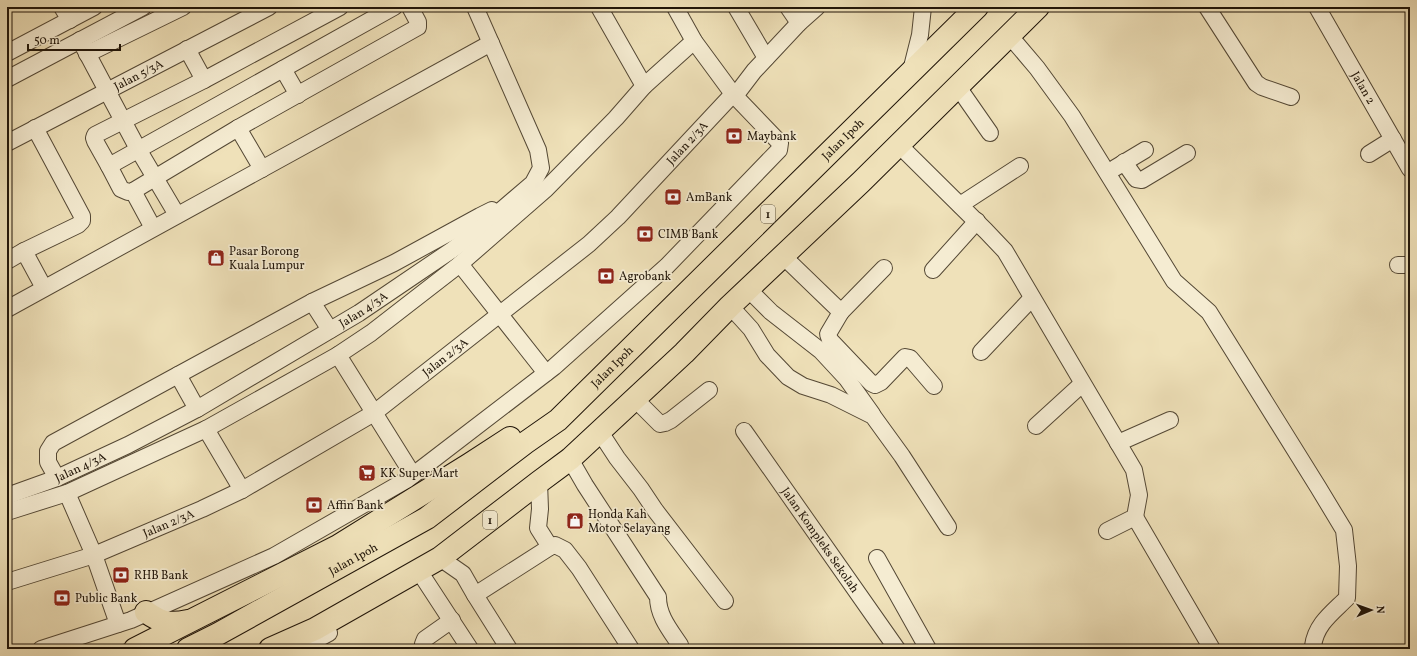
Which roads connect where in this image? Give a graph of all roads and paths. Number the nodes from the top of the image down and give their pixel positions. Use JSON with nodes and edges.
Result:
{"nodes":[{"id":1,"x":94,"y":7,"type":"edge"},
{"id":2,"x":143,"y":7,"type":"edge"},
{"id":3,"x":183,"y":7,"type":"edge"},
{"id":4,"x":269,"y":7,"type":"edge"},
{"id":5,"x":340,"y":7,"type":"edge"},
{"id":6,"x":394,"y":7,"type":"edge"},
{"id":7,"x":410,"y":7,"type":"edge"},
{"id":8,"x":475,"y":7,"type":"edge"},
{"id":9,"x":599,"y":7,"type":"edge"},
{"id":10,"x":736,"y":7,"type":"edge"},
{"id":11,"x":788,"y":7,"type":"edge"},
{"id":12,"x":817,"y":7,"type":"edge"},
{"id":13,"x":922,"y":7,"type":"edge"},
{"id":14,"x":977,"y":7,"type":"edge"},
{"id":15,"x":1038,"y":7,"type":"edge"},
{"id":16,"x":1207,"y":7,"type":"edge"},
{"id":17,"x":1318,"y":7,"type":"edge"},
{"id":18,"x":682,"y":10,"type":"edge"},
{"id":19,"x":66,"y":13,"type":"edge"},
{"id":20,"x":799,"y":23,"type":"junction"},
{"id":21,"x":1009,"y":35,"type":"junction"},
{"id":22,"x":694,"y":41,"type":"junction"},
{"id":23,"x":491,"y":43,"type":"junction"},
{"id":24,"x":84,"y":47,"type":"junction"},
{"id":25,"x":187,"y":50,"type":"junction"},
{"id":26,"x":7,"y":53,"type":"edge"},
{"id":27,"x":766,"y":58,"type":"junction"},
{"id":28,"x":283,"y":69,"type":"junction"},
{"id":29,"x":911,"y":73,"type":"junction"},
{"id":30,"x":7,"y":79,"type":"edge"},
{"id":31,"x":204,"y":80,"type":"junction"},
{"id":32,"x":644,"y":86,"type":"junction"},
{"id":33,"x":958,"y":87,"type":"junction"},
{"id":34,"x":107,"y":92,"type":"junction"},
{"id":35,"x":734,"y":95,"type":"junction"},
{"id":36,"x":298,"y":96,"type":"junction"},
{"id":37,"x":1290,"y":97,"type":"dead end"},
{"id":38,"x":123,"y":121,"type":"junction"},
{"id":39,"x":35,"y":128,"type":"junction"},
{"id":40,"x":238,"y":128,"type":"junction"},
{"id":41,"x":990,"y":133,"type":"dead end"},
{"id":42,"x":1393,"y":139,"type":"junction"},
{"id":43,"x":7,"y":143,"type":"edge"},
{"id":44,"x":899,"y":145,"type":"junction"},
{"id":45,"x":138,"y":149,"type":"junction"},
{"id":46,"x":1145,"y":150,"type":"dead end"},
{"id":47,"x":1187,"y":153,"type":"dead end"},
{"id":48,"x":1369,"y":154,"type":"dead end"},
{"id":49,"x":1124,"y":162,"type":"junction"},
{"id":50,"x":109,"y":166,"type":"junction"},
{"id":51,"x":1020,"y":166,"type":"dead end"},
{"id":52,"x":1410,"y":168,"type":"edge"},
{"id":53,"x":262,"y":169,"type":"junction"},
{"id":54,"x":1107,"y":173,"type":"junction"},
{"id":55,"x":155,"y":178,"type":"junction"},
{"id":56,"x":132,"y":191,"type":"junction"},
{"id":57,"x":513,"y":201,"type":"junction"},
{"id":58,"x":960,"y":205,"type":"junction"},
{"id":59,"x":177,"y":215,"type":"junction"},
{"id":60,"x":977,"y":221,"type":"junction"},
{"id":61,"x":153,"y":228,"type":"junction"},
{"id":62,"x":24,"y":251,"type":"junction"},
{"id":63,"x":783,"y":256,"type":"junction"},
{"id":64,"x":7,"y":261,"type":"edge"},
{"id":65,"x":460,"y":264,"type":"junction"},
{"id":66,"x":884,"y":268,"type":"dead end"},
{"id":67,"x":933,"y":270,"type":"dead end"},
{"id":68,"x":44,"y":288,"type":"junction"},
{"id":69,"x":749,"y":290,"type":"junction"},
{"id":70,"x":1032,"y":298,"type":"junction"},
{"id":71,"x":312,"y":302,"type":"junction"},
{"id":72,"x":730,"y":306,"type":"junction"},
{"id":73,"x":7,"y":309,"type":"edge"},
{"id":74,"x":841,"y":312,"type":"junction"},
{"id":75,"x":500,"y":314,"type":"junction"},
{"id":76,"x":330,"y":330,"type":"junction"},
{"id":77,"x":981,"y":352,"type":"dead end"},
{"id":78,"x":338,"y":355,"type":"junction"},
{"id":79,"x":546,"y":372,"type":"junction"},
{"id":80,"x":178,"y":374,"type":"junction"},
{"id":81,"x":1082,"y":384,"type":"junction"},
{"id":82,"x":934,"y":386,"type":"dead end"},
{"id":83,"x":710,"y":390,"type":"dead end"},
{"id":84,"x":635,"y":399,"type":"junction"},
{"id":85,"x":197,"y":409,"type":"junction"},
{"id":86,"x":374,"y":413,"type":"junction"},
{"id":87,"x":873,"y":416,"type":"junction"},
{"id":88,"x":558,"y":420,"type":"junction"},
{"id":89,"x":1170,"y":420,"type":"dead end"},
{"id":90,"x":1036,"y":426,"type":"dead end"},
{"id":91,"x":206,"y":429,"type":"junction"},
{"id":92,"x":600,"y":432,"type":"junction"},
{"id":93,"x":744,"y":432,"type":"dead end"},
{"id":94,"x":1118,"y":443,"type":"junction"},
{"id":95,"x":570,"y":460,"type":"junction"},
{"id":96,"x":413,"y":475,"type":"junction"},
{"id":97,"x":57,"y":478,"type":"junction"},
{"id":98,"x":539,"y":482,"type":"junction"},
{"id":99,"x":242,"y":490,"type":"junction"},
{"id":100,"x":67,"y":494,"type":"junction"},
{"id":101,"x":7,"y":496,"type":"edge"},
{"id":102,"x":7,"y":512,"type":"edge"},
{"id":103,"x":1135,"y":516,"type":"junction"},
{"id":104,"x":948,"y":527,"type":"dead end"},
{"id":105,"x":1107,"y":531,"type":"dead end"},
{"id":106,"x":550,"y":547,"type":"junction"},
{"id":107,"x":94,"y":555,"type":"junction"},
{"id":108,"x":440,"y":558,"type":"junction"},
{"id":109,"x":877,"y":558,"type":"dead end"},
{"id":110,"x":419,"y":571,"type":"junction"},
{"id":111,"x":7,"y":582,"type":"edge"},
{"id":112,"x":391,"y":586,"type":"junction"},
{"id":113,"x":475,"y":595,"type":"junction"},
{"id":114,"x":725,"y":601,"type":"dead end"},
{"id":115,"x":146,"y":612,"type":"junction"},
{"id":116,"x":193,"y":620,"type":"junction"},
{"id":117,"x":452,"y":620,"type":"junction"},
{"id":118,"x":118,"y":624,"type":"junction"},
{"id":119,"x":680,"y":645,"type":"dead end"},
{"id":120,"x":129,"y":646,"type":"edge"},
{"id":121,"x":1313,"y":646,"type":"dead end"},
{"id":122,"x":41,"y":649,"type":"edge"},
{"id":123,"x":125,"y":649,"type":"edge"},
{"id":124,"x":188,"y":649,"type":"edge"},
{"id":125,"x":270,"y":649,"type":"edge"},
{"id":126,"x":299,"y":649,"type":"edge"},
{"id":127,"x":425,"y":649,"type":"edge"},
{"id":128,"x":470,"y":649,"type":"edge"},
{"id":129,"x":509,"y":649,"type":"edge"},
{"id":130,"x":631,"y":649,"type":"edge"},
{"id":131,"x":897,"y":649,"type":"edge"},
{"id":132,"x":928,"y":649,"type":"edge"},
{"id":133,"x":1212,"y":649,"type":"edge"}],
"edges":[{"from":1,"to":19,"type":"street"},
{"from":2,"to":24,"type":"street"},
{"from":3,"to":24,"type":"street"},
{"from":4,"to":25,"type":"street","name":"Jalan 5/3A"},
{"from":5,"to":31,"type":"street"},
{"from":6,"to":28,"type":"street"},
{"from":7,"to":36,"type":"street"},
{"from":8,"to":23,"type":"street","name":"Jalan 4/3A"},
{"from":9,"to":32,"type":"street"},
{"from":10,"to":27,"type":"street"},
{"from":11,"to":20,"type":"street"},
{"from":12,"to":20,"type":"street","name":"Jalan 2/3A"},
{"from":13,"to":29,"type":"street"},
{"from":14,"to":29,"type":"highway","name":"Jalan Ipoh","number":"1"},
{"from":15,"to":21,"type":"highway","number":"1"},
{"from":16,"to":37,"type":"street"},
{"from":17,"to":42,"type":"street","name":"Jalan 2"},
{"from":18,"to":22,"type":"street"},
{"from":19,"to":26,"type":"street"},
{"from":20,"to":27,"type":"street","name":"Jalan 2/3A"},
{"from":21,"to":33,"type":"highway","number":"1"},
{"from":21,"to":54,"type":"street"},
{"from":22,"to":32,"type":"street"},
{"from":22,"to":35,"type":"street"},
{"from":23,"to":53,"type":"street"},
{"from":23,"to":57,"type":"street","name":"Jalan 4/3A"},
{"from":24,"to":30,"type":"street"},
{"from":24,"to":34,"type":"street"},
{"from":25,"to":31,"type":"street"},
{"from":25,"to":34,"type":"street","name":"Jalan 5/3A"},
{"from":27,"to":35,"type":"street","name":"Jalan 2/3A"},
{"from":28,"to":36,"type":"street"},
{"from":28,"to":45,"type":"street"},
{"from":29,"to":88,"type":"highway","name":"Jalan Ipoh","number":"1"},
{"from":31,"to":38,"type":"street"},
{"from":32,"to":65,"type":"street"},
{"from":33,"to":41,"type":"street"},
{"from":33,"to":44,"type":"highway","number":"1"},
{"from":34,"to":38,"type":"street"},
{"from":34,"to":39,"type":"street","name":"Jalan 5/3A"},
{"from":35,"to":75,"type":"street","name":"Jalan 2/3A"},
{"from":35,"to":79,"type":"street"},
{"from":36,"to":40,"type":"street"},
{"from":38,"to":45,"type":"street"},
{"from":38,"to":50,"type":"street"},
{"from":39,"to":43,"type":"street","name":"Jalan 5/3A"},
{"from":39,"to":62,"type":"street"},
{"from":40,"to":53,"type":"street"},
{"from":40,"to":55,"type":"street"},
{"from":42,"to":48,"type":"street"},
{"from":42,"to":52,"type":"street","name":"Jalan 2"},
{"from":44,"to":58,"type":"street"},
{"from":44,"to":63,"type":"highway","number":"1"},
{"from":45,"to":50,"type":"street"},
{"from":45,"to":55,"type":"street"},
{"from":46,"to":49,"type":"street"},
{"from":47,"to":49,"type":"street"},
{"from":49,"to":54,"type":"street"},
{"from":50,"to":56,"type":"street"},
{"from":51,"to":58,"type":"street"},
{"from":53,"to":59,"type":"street"},
{"from":54,"to":121,"type":"street"},
{"from":55,"to":56,"type":"street"},
{"from":55,"to":59,"type":"street"},
{"from":56,"to":61,"type":"street"},
{"from":57,"to":71,"type":"street"},
{"from":57,"to":76,"type":"street","name":"Jalan 4/3A"},
{"from":58,"to":60,"type":"street"},
{"from":59,"to":61,"type":"street"},
{"from":60,"to":67,"type":"street"},
{"from":60,"to":70,"type":"street"},
{"from":61,"to":68,"type":"street"},
{"from":62,"to":64,"type":"street"},
{"from":62,"to":68,"type":"street"},
{"from":63,"to":69,"type":"highway","number":"1"},
{"from":63,"to":74,"type":"street"},
{"from":65,"to":75,"type":"street"},
{"from":65,"to":78,"type":"street"},
{"from":66,"to":74,"type":"street"},
{"from":68,"to":73,"type":"street"},
{"from":69,"to":72,"type":"highway","number":"1"},
{"from":69,"to":87,"type":"street"},
{"from":70,"to":77,"type":"street"},
{"from":70,"to":81,"type":"street"},
{"from":71,"to":76,"type":"street"},
{"from":71,"to":80,"type":"street"},
{"from":72,"to":84,"type":"highway","number":"1"},
{"from":72,"to":87,"type":"street"},
{"from":74,"to":82,"type":"street"},
{"from":75,"to":79,"type":"street"},
{"from":75,"to":86,"type":"street","name":"Jalan 2/3A"},
{"from":76,"to":85,"type":"street","name":"Jalan 4/3A"},
{"from":78,"to":86,"type":"street"},
{"from":78,"to":91,"type":"street"},
{"from":79,"to":96,"type":"street"},
{"from":80,"to":85,"type":"street"},
{"from":80,"to":97,"type":"street"},
{"from":81,"to":90,"type":"street"},
{"from":81,"to":94,"type":"street"},
{"from":83,"to":84,"type":"street"},
{"from":84,"to":92,"type":"highway","number":"1"},
{"from":85,"to":97,"type":"street","name":"Jalan 4/3A"},
{"from":86,"to":96,"type":"street"},
{"from":86,"to":99,"type":"street","name":"Jalan 2/3A"},
{"from":87,"to":104,"type":"street"},
{"from":88,"to":116,"type":"highway"},
{"from":88,"to":124,"type":"highway","name":"Jalan Ipoh","number":"1"},
{"from":89,"to":94,"type":"street"},
{"from":91,"to":99,"type":"street"},
{"from":91,"to":100,"type":"street"},
{"from":92,"to":95,"type":"highway","number":"1"},
{"from":92,"to":114,"type":"street"},
{"from":93,"to":131,"type":"street","name":"Jalan Kompleks Sekolah"},
{"from":94,"to":103,"type":"street"},
{"from":95,"to":98,"type":"highway","number":"1"},
{"from":95,"to":119,"type":"street"},
{"from":96,"to":115,"type":"street"},
{"from":97,"to":101,"type":"street","name":"Jalan 4/3A"},
{"from":98,"to":106,"type":"street"},
{"from":98,"to":108,"type":"highway","number":"1"},
{"from":99,"to":107,"type":"street","name":"Jalan 2/3A"},
{"from":100,"to":102,"type":"street"},
{"from":100,"to":107,"type":"street"},
{"from":103,"to":105,"type":"street"},
{"from":103,"to":133,"type":"street"},
{"from":106,"to":113,"type":"street"},
{"from":106,"to":130,"type":"street"},
{"from":107,"to":111,"type":"street","name":"Jalan 2/3A"},
{"from":107,"to":118,"type":"street"},
{"from":108,"to":110,"type":"highway","number":"1"},
{"from":108,"to":113,"type":"street"},
{"from":109,"to":132,"type":"street"},
{"from":110,"to":112,"type":"highway","number":"1"},
{"from":110,"to":117,"type":"street"},
{"from":112,"to":125,"type":"highway","number":"1"},
{"from":112,"to":126,"type":"street"},
{"from":113,"to":129,"type":"street"},
{"from":115,"to":116,"type":"highway"},
{"from":115,"to":118,"type":"street"},
{"from":116,"to":120,"type":"highway"},
{"from":117,"to":127,"type":"street"},
{"from":117,"to":128,"type":"street"},
{"from":118,"to":122,"type":"street"},
{"from":120,"to":123,"type":"path","bridge":true}]}
